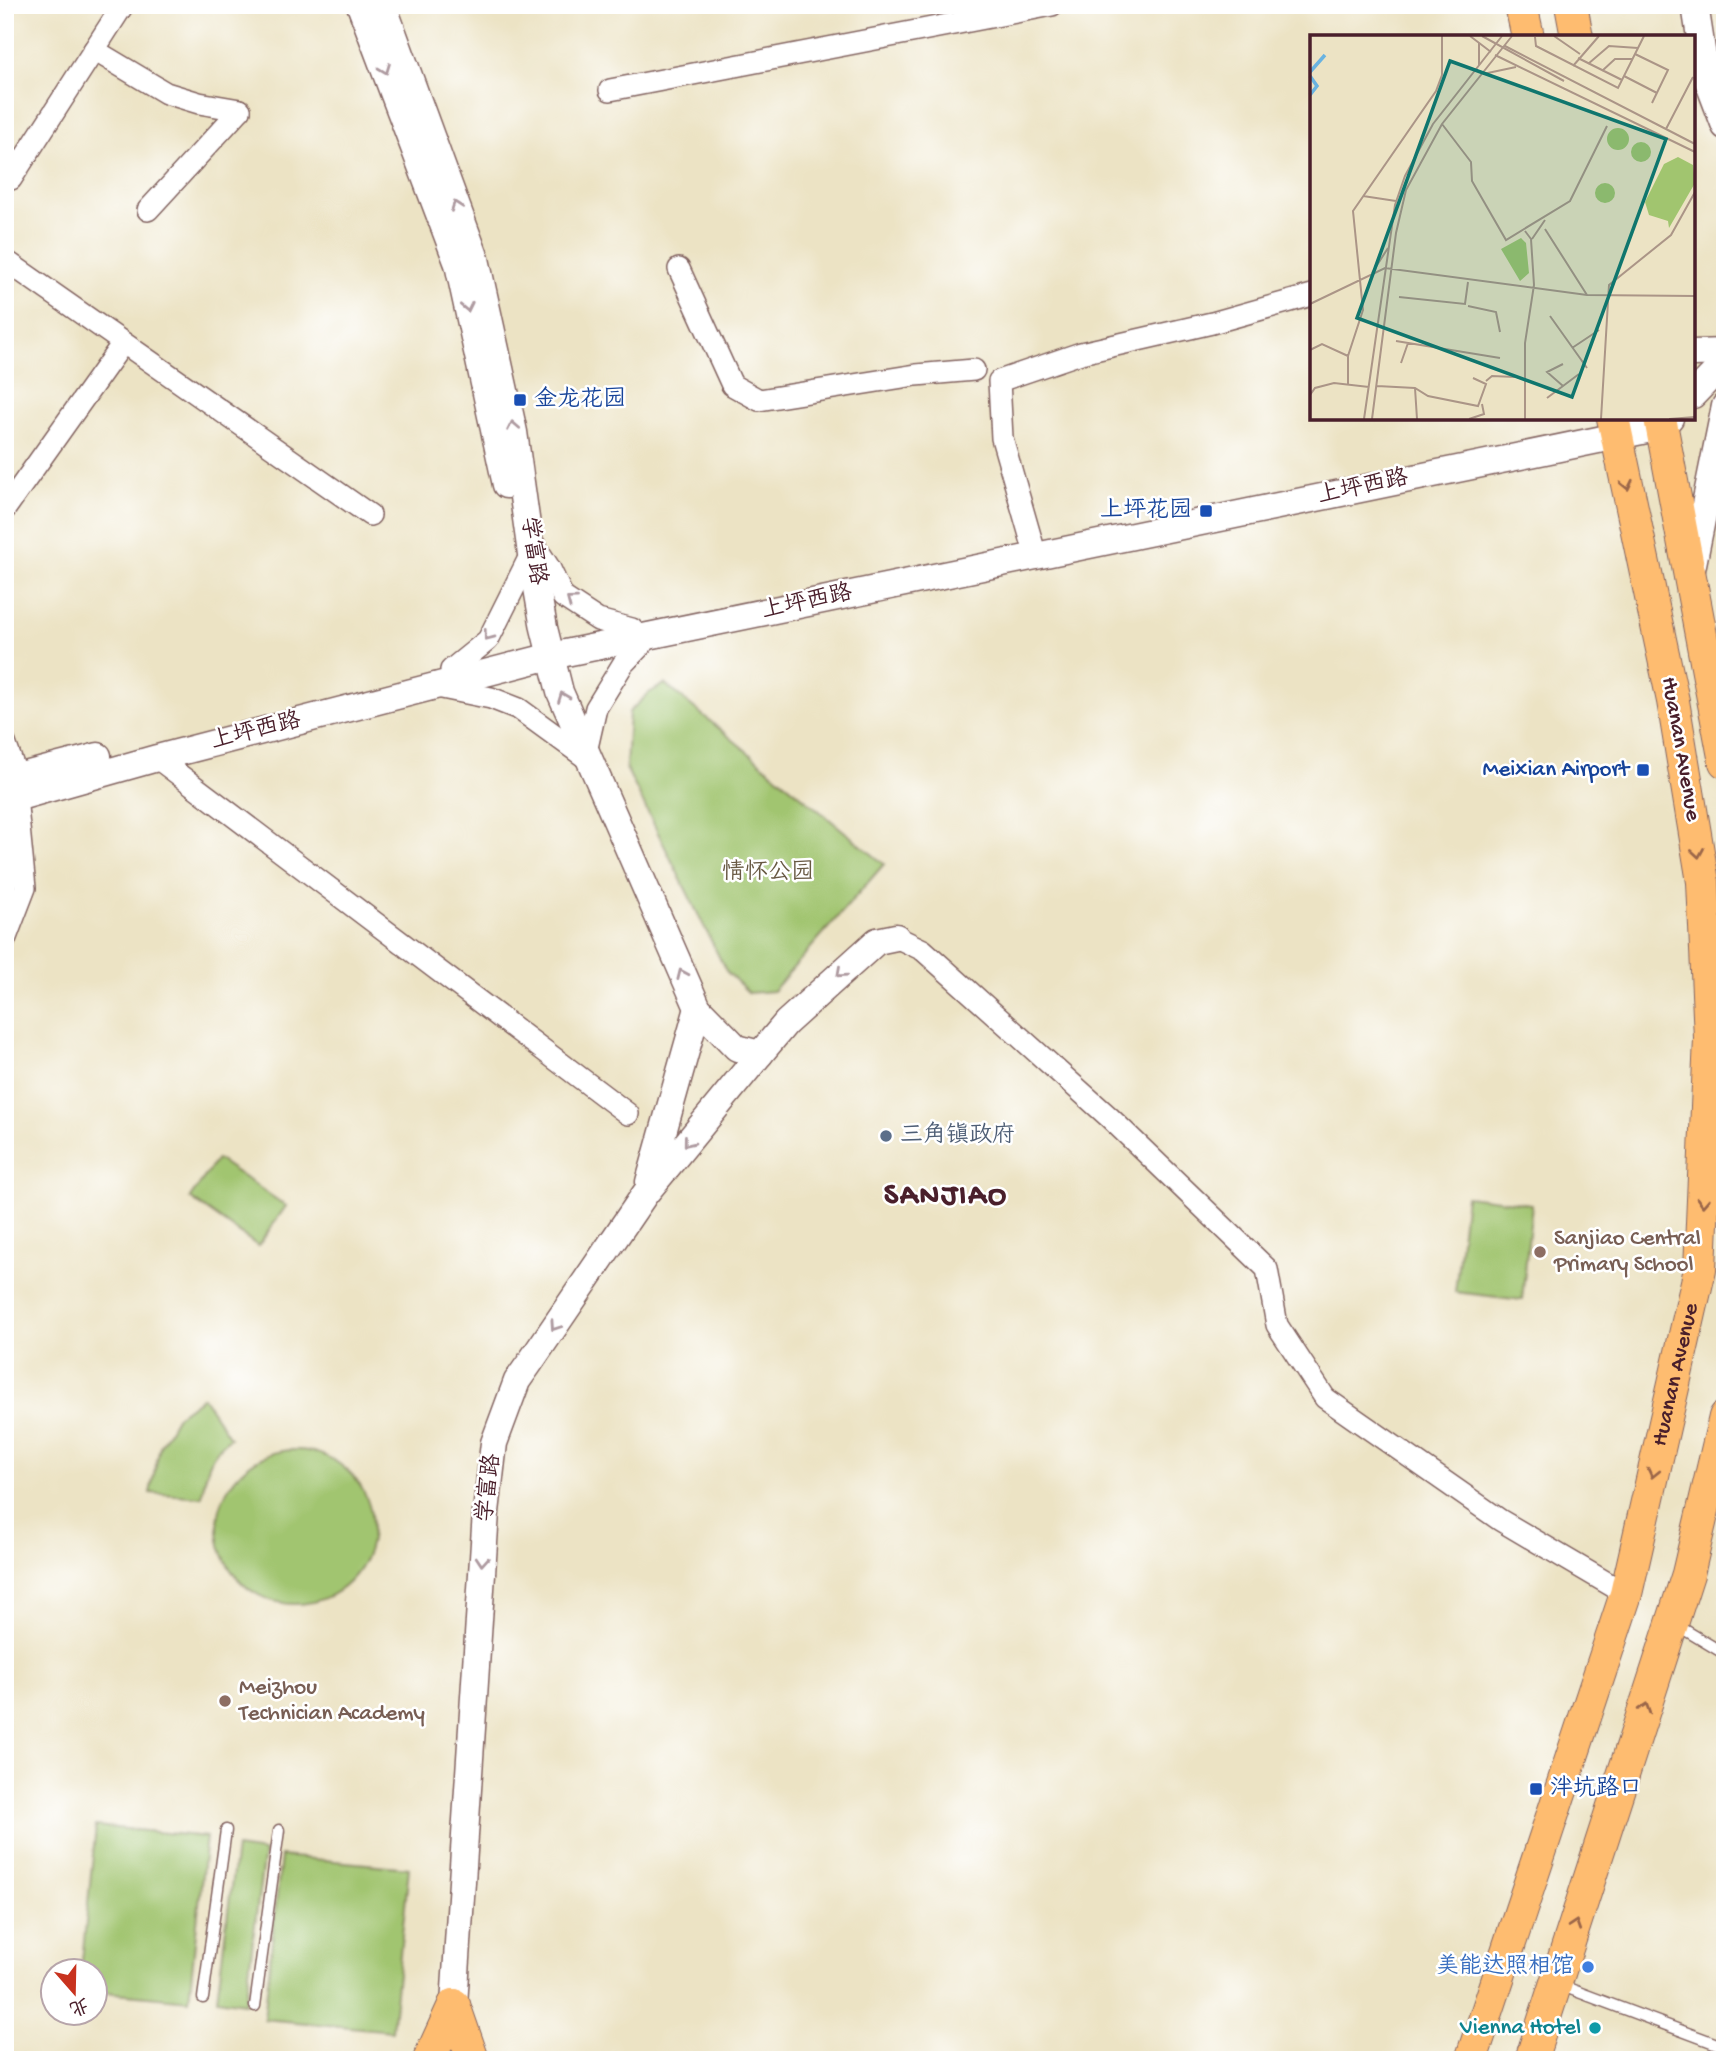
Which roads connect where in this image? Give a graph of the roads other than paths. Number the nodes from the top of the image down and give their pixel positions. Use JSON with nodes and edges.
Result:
{"nodes":[{"id":1,"x":123,"y":5,"type":"edge"},
{"id":2,"x":360,"y":5,"type":"edge"},
{"id":3,"x":383,"y":5,"type":"edge"},
{"id":4,"x":1052,"y":5,"type":"edge"},
{"id":5,"x":1521,"y":5,"type":"edge"},
{"id":6,"x":1571,"y":5,"type":"edge"},
{"id":7,"x":1695,"y":5,"type":"edge"},
{"id":8,"x":1528,"y":35,"type":"edge"},
{"id":9,"x":1577,"y":35,"type":"edge"},
{"id":10,"x":94,"y":50,"type":"junction"},
{"id":11,"x":610,"y":90,"type":"dead end"},
{"id":12,"x":1725,"y":126,"type":"edge"},
{"id":13,"x":11,"y":178,"type":"dead end"},
{"id":14,"x":148,"y":210,"type":"dead end"},
{"id":15,"x":5,"y":260,"type":"edge"},
{"id":16,"x":679,"y":269,"type":"dead end"},
{"id":17,"x":1310,"y":296,"type":"edge"},
{"id":18,"x":123,"y":343,"type":"junction"},
{"id":19,"x":1725,"y":352,"type":"edge"},
{"id":20,"x":1695,"y":353,"type":"edge"},
{"id":21,"x":1725,"y":362,"type":"edge"},
{"id":22,"x":974,"y":370,"type":"dead end"},
{"id":23,"x":1695,"y":393,"type":"edge"},
{"id":24,"x":1725,"y":406,"type":"edge"},
{"id":25,"x":1664,"y":421,"type":"edge"},
{"id":26,"x":1615,"y":426,"type":"edge"},
{"id":27,"x":5,"y":509,"type":"edge"},
{"id":28,"x":370,"y":515,"type":"dead end"},
{"id":29,"x":1034,"y":546,"type":"junction"},
{"id":30,"x":530,"y":547,"type":"junction"},
{"id":31,"x":1690,"y":582,"type":"junction"},
{"id":32,"x":641,"y":632,"type":"junction"},
{"id":33,"x":1703,"y":646,"type":"junction"},
{"id":34,"x":545,"y":652,"type":"junction"},
{"id":35,"x":1663,"y":652,"type":"junction"},
{"id":36,"x":443,"y":678,"type":"junction"},
{"id":37,"x":5,"y":743,"type":"edge"},
{"id":38,"x":588,"y":756,"type":"junction"},
{"id":39,"x":157,"y":758,"type":"junction"},
{"id":40,"x":1725,"y":762,"type":"edge"},
{"id":41,"x":11,"y":789,"type":"edge"},
{"id":42,"x":896,"y":937,"type":"joint"},
{"id":43,"x":5,"y":940,"type":"edge"},
{"id":44,"x":698,"y":1008,"type":"junction"},
{"id":45,"x":760,"y":1054,"type":"junction"},
{"id":46,"x":628,"y":1114,"type":"dead end"},
{"id":47,"x":645,"y":1194,"type":"junction"},
{"id":48,"x":1725,"y":1417,"type":"edge"},
{"id":49,"x":1626,"y":1594,"type":"junction"},
{"id":50,"x":1672,"y":1623,"type":"junction"},
{"id":51,"x":1725,"y":1654,"type":"edge"},
{"id":52,"x":226,"y":1830,"type":"dead end"},
{"id":53,"x":278,"y":1830,"type":"dead end"},
{"id":54,"x":1556,"y":1983,"type":"junction"},
{"id":55,"x":202,"y":1998,"type":"dead end"},
{"id":56,"x":454,"y":2005,"type":"junction"},
{"id":57,"x":255,"y":2006,"type":"dead end"},
{"id":58,"x":1725,"y":2047,"type":"edge"},
{"id":59,"x":1468,"y":2054,"type":"edge"},
{"id":60,"x":429,"y":2060,"type":"edge"},
{"id":61,"x":473,"y":2060,"type":"edge"},
{"id":62,"x":1531,"y":2060,"type":"edge"}],
"edges":[{"from":1,"to":10,"type":"street"},
{"from":2,"to":34,"type":"street","name":"学富路","one_way":true},
{"from":30,"to":3,"type":"street","name":"学富路","one_way":true},
{"from":4,"to":11,"type":"street"},
{"from":5,"to":8,"type":"main road"},
{"from":6,"to":9,"type":"main road"},
{"from":7,"to":12,"type":"street"},
{"from":10,"to":13,"type":"street"},
{"from":10,"to":14,"type":"street"},
{"from":15,"to":18,"type":"street"},
{"from":16,"to":22,"type":"street"},
{"from":17,"to":29,"type":"street"},
{"from":18,"to":27,"type":"street"},
{"from":18,"to":28,"type":"street"},
{"from":19,"to":20,"type":"street"},
{"from":21,"to":23,"type":"street"},
{"from":24,"to":31,"type":"street"},
{"from":25,"to":26,"type":"street"},
{"from":25,"to":31,"type":"main road","name":"Huanan Avenue"},
{"from":26,"to":29,"type":"street","name":"上坪西路"},
{"from":26,"to":32,"type":"street","name":"上坪西路"},
{"from":26,"to":35,"type":"main road","name":"Huanan Avenue","one_way":true},
{"from":29,"to":32,"type":"street","name":"上坪西路"},
{"from":32,"to":30,"type":"street","one_way":true},
{"from":30,"to":34,"type":"street","name":"学富路"},
{"from":30,"to":36,"type":"street","one_way":true},
{"from":31,"to":33,"type":"main road","name":"Huanan Avenue"},
{"from":32,"to":34,"type":"street","name":"上坪西路"},
{"from":32,"to":38,"type":"street"},
{"from":33,"to":35,"type":"main road"},
{"from":33,"to":40,"type":"main road","name":"Huanan Avenue"},
{"from":34,"to":36,"type":"street","name":"上坪西路"},
{"from":38,"to":34,"type":"street","name":"学富路","one_way":true},
{"from":35,"to":49,"type":"main road","name":"Huanan Avenue","one_way":true},
{"from":36,"to":38,"type":"street"},
{"from":36,"to":39,"type":"street","name":"上坪西路"},
{"from":36,"to":41,"type":"street","name":"上坪西路"},
{"from":37,"to":41,"type":"street"},
{"from":44,"to":38,"type":"street","name":"学富路","one_way":true},
{"from":39,"to":41,"type":"street","name":"上坪西路"},
{"from":39,"to":46,"type":"street"},
{"from":41,"to":43,"type":"street"},
{"from":42,"to":45,"type":"street","name":"学富路","one_way":true},
{"from":42,"to":49,"type":"street"},
{"from":44,"to":45,"type":"street","name":"学富路"},
{"from":44,"to":47,"type":"street"},
{"from":45,"to":47,"type":"street","name":"学富路","one_way":true},
{"from":47,"to":56,"type":"street","name":"学富路","one_way":true},
{"from":48,"to":50,"type":"main road"},
{"from":49,"to":59,"type":"main road","name":"Huanan Avenue"},
{"from":50,"to":51,"type":"lane"},
{"from":54,"to":50,"type":"main road","one_way":true},
{"from":52,"to":55,"type":"lane"},
{"from":53,"to":57,"type":"lane"},
{"from":54,"to":58,"type":"lane"},
{"from":54,"to":62,"type":"main road"},
{"from":56,"to":60,"type":"main road"},
{"from":56,"to":61,"type":"main road"}]}
